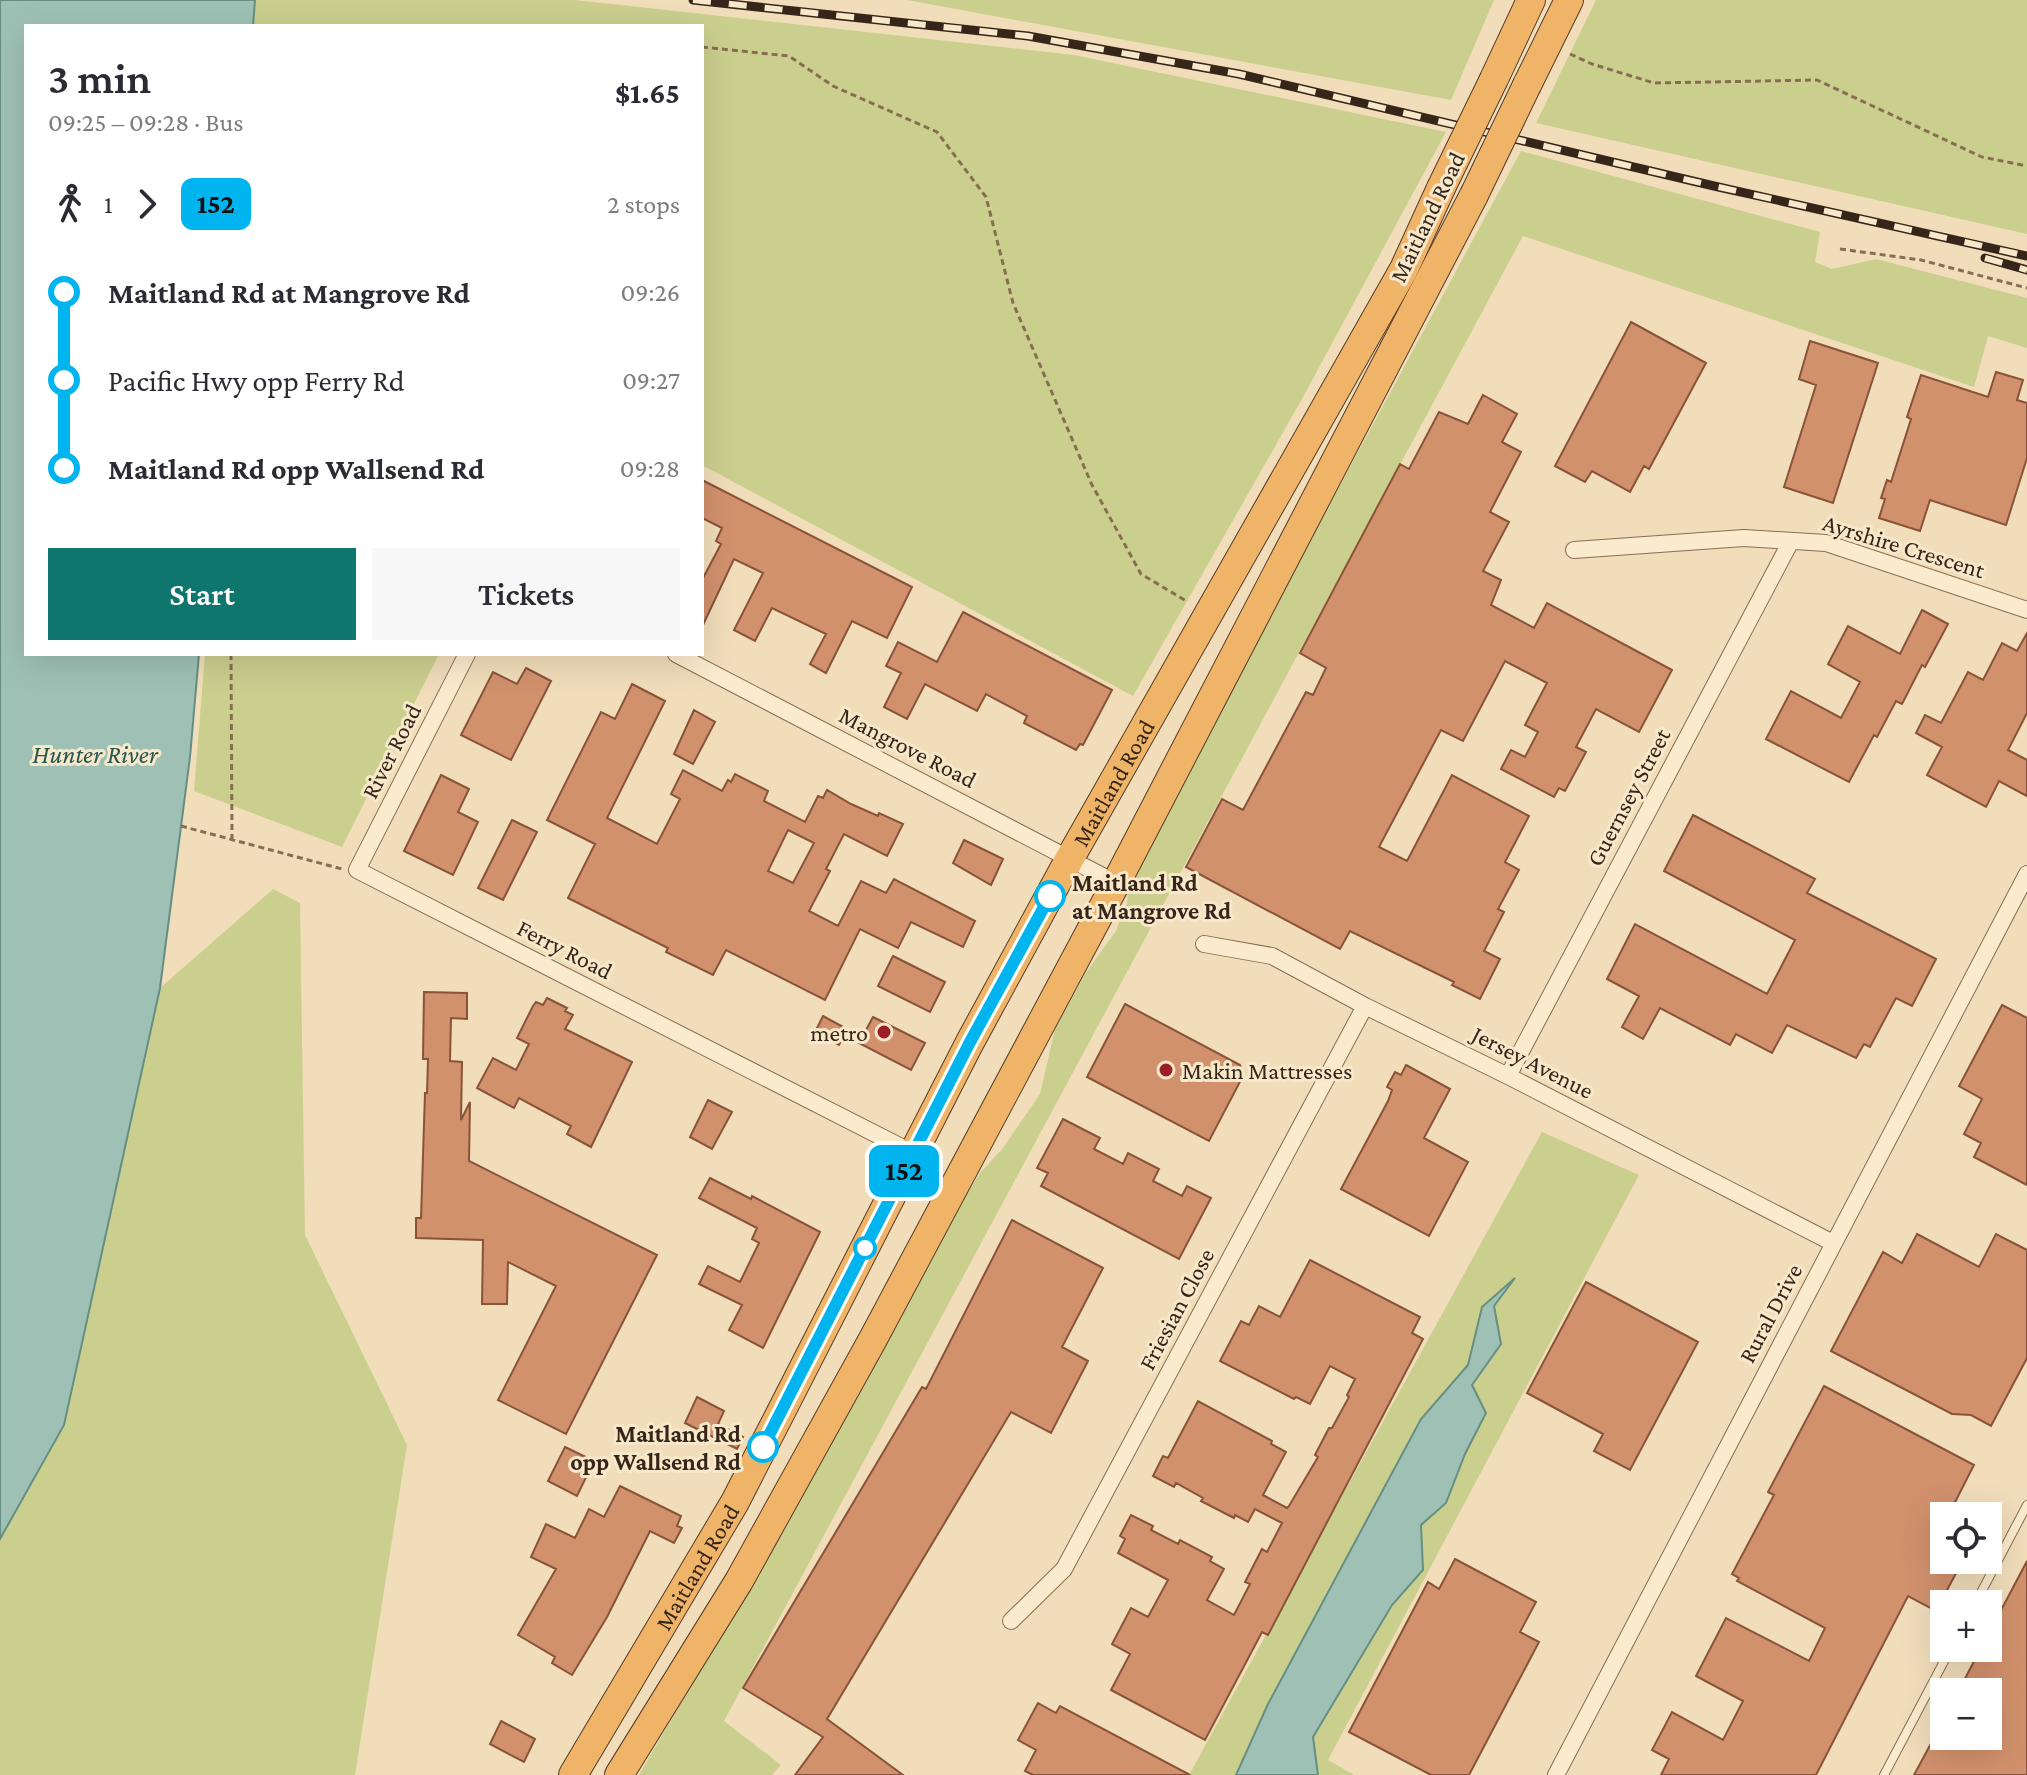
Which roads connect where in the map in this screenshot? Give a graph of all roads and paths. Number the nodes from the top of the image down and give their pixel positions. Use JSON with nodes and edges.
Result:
{"nodes":[{"id":1,"x":1531,"y":0,"type":"edge"},
{"id":2,"x":1569,"y":0,"type":"edge"},
{"id":3,"x":1547,"y":45,"type":"junction"},
{"id":4,"x":704,"y":47,"type":"edge"},
{"id":5,"x":2027,"y":166,"type":"edge"},
{"id":6,"x":1840,"y":249,"type":"dead end"},
{"id":7,"x":2027,"y":288,"type":"edge"},
{"id":8,"x":1791,"y":541,"type":"junction"},
{"id":9,"x":1574,"y":550,"type":"dead end"},
{"id":10,"x":2027,"y":610,"type":"edge"},
{"id":11,"x":1208,"y":614,"type":"junction"},
{"id":12,"x":231,"y":656,"type":"edge"},
{"id":13,"x":466,"y":656,"type":"edge"},
{"id":14,"x":680,"y":656,"type":"edge"},
{"id":15,"x":181,"y":826,"type":"dead end"},
{"id":16,"x":232,"y":839,"type":"junction"},
{"id":17,"x":1070,"y":858,"type":"junction"},
{"id":18,"x":357,"y":870,"type":"junction"},
{"id":19,"x":2027,"y":874,"type":"edge"},
{"id":20,"x":1116,"y":883,"type":"junction"},
{"id":21,"x":1204,"y":944,"type":"dead end"},
{"id":22,"x":1365,"y":1006,"type":"junction"},
{"id":23,"x":1508,"y":1076,"type":"junction"},
{"id":24,"x":913,"y":1153,"type":"junction"},
{"id":25,"x":1833,"y":1243,"type":"junction"},
{"id":26,"x":2027,"y":1505,"type":"edge"},
{"id":27,"x":1982,"y":1590,"type":"edge"},
{"id":28,"x":1011,"y":1621,"type":"dead end"},
{"id":29,"x":1944,"y":1662,"type":"edge"},
{"id":30,"x":573,"y":1775,"type":"edge"},
{"id":31,"x":619,"y":1775,"type":"edge"},
{"id":32,"x":1556,"y":1775,"type":"edge"},
{"id":33,"x":1884,"y":1775,"type":"edge"}],
"edges":[{"from":1,"to":11,"type":"highway","name":"Maitland Road","bridge":true},
{"from":2,"to":3,"type":"highway","name":"Maitland Road"},
{"from":3,"to":5,"type":"path"},
{"from":3,"to":20,"type":"highway","name":"Maitland Road","bridge":true},
{"from":4,"to":11,"type":"path"},
{"from":6,"to":7,"type":"path"},
{"from":8,"to":9,"type":"street","name":"Ayrshire Crescent"},
{"from":8,"to":10,"type":"street","name":"Ayrshire Crescent"},
{"from":8,"to":23,"type":"street","name":"Guernsey Street"},
{"from":11,"to":17,"type":"highway","name":"Maitland Road"},
{"from":12,"to":16,"type":"path"},
{"from":13,"to":18,"type":"street","name":"River Road"},
{"from":14,"to":17,"type":"street","name":"Mangrove Road"},
{"from":15,"to":16,"type":"path"},
{"from":16,"to":18,"type":"path"},
{"from":17,"to":20,"type":"street","name":"Mangrove Road"},
{"from":17,"to":24,"type":"highway","name":"Maitland Road"},
{"from":18,"to":24,"type":"street","name":"Ferry Road"},
{"from":19,"to":25,"type":"street","name":"Rural Drive"},
{"from":20,"to":31,"type":"highway","name":"Maitland Road"},
{"from":21,"to":22,"type":"street","name":"Jersey Avenue"},
{"from":22,"to":23,"type":"street","name":"Jersey Avenue"},
{"from":22,"to":28,"type":"street","name":"Friesian Close"},
{"from":23,"to":25,"type":"street","name":"Jersey Avenue"},
{"from":24,"to":30,"type":"highway","name":"Maitland Road"},
{"from":25,"to":32,"type":"street","name":"Rural Drive"},
{"from":26,"to":27,"type":"lane"},
{"from":29,"to":33,"type":"lane"}]}
